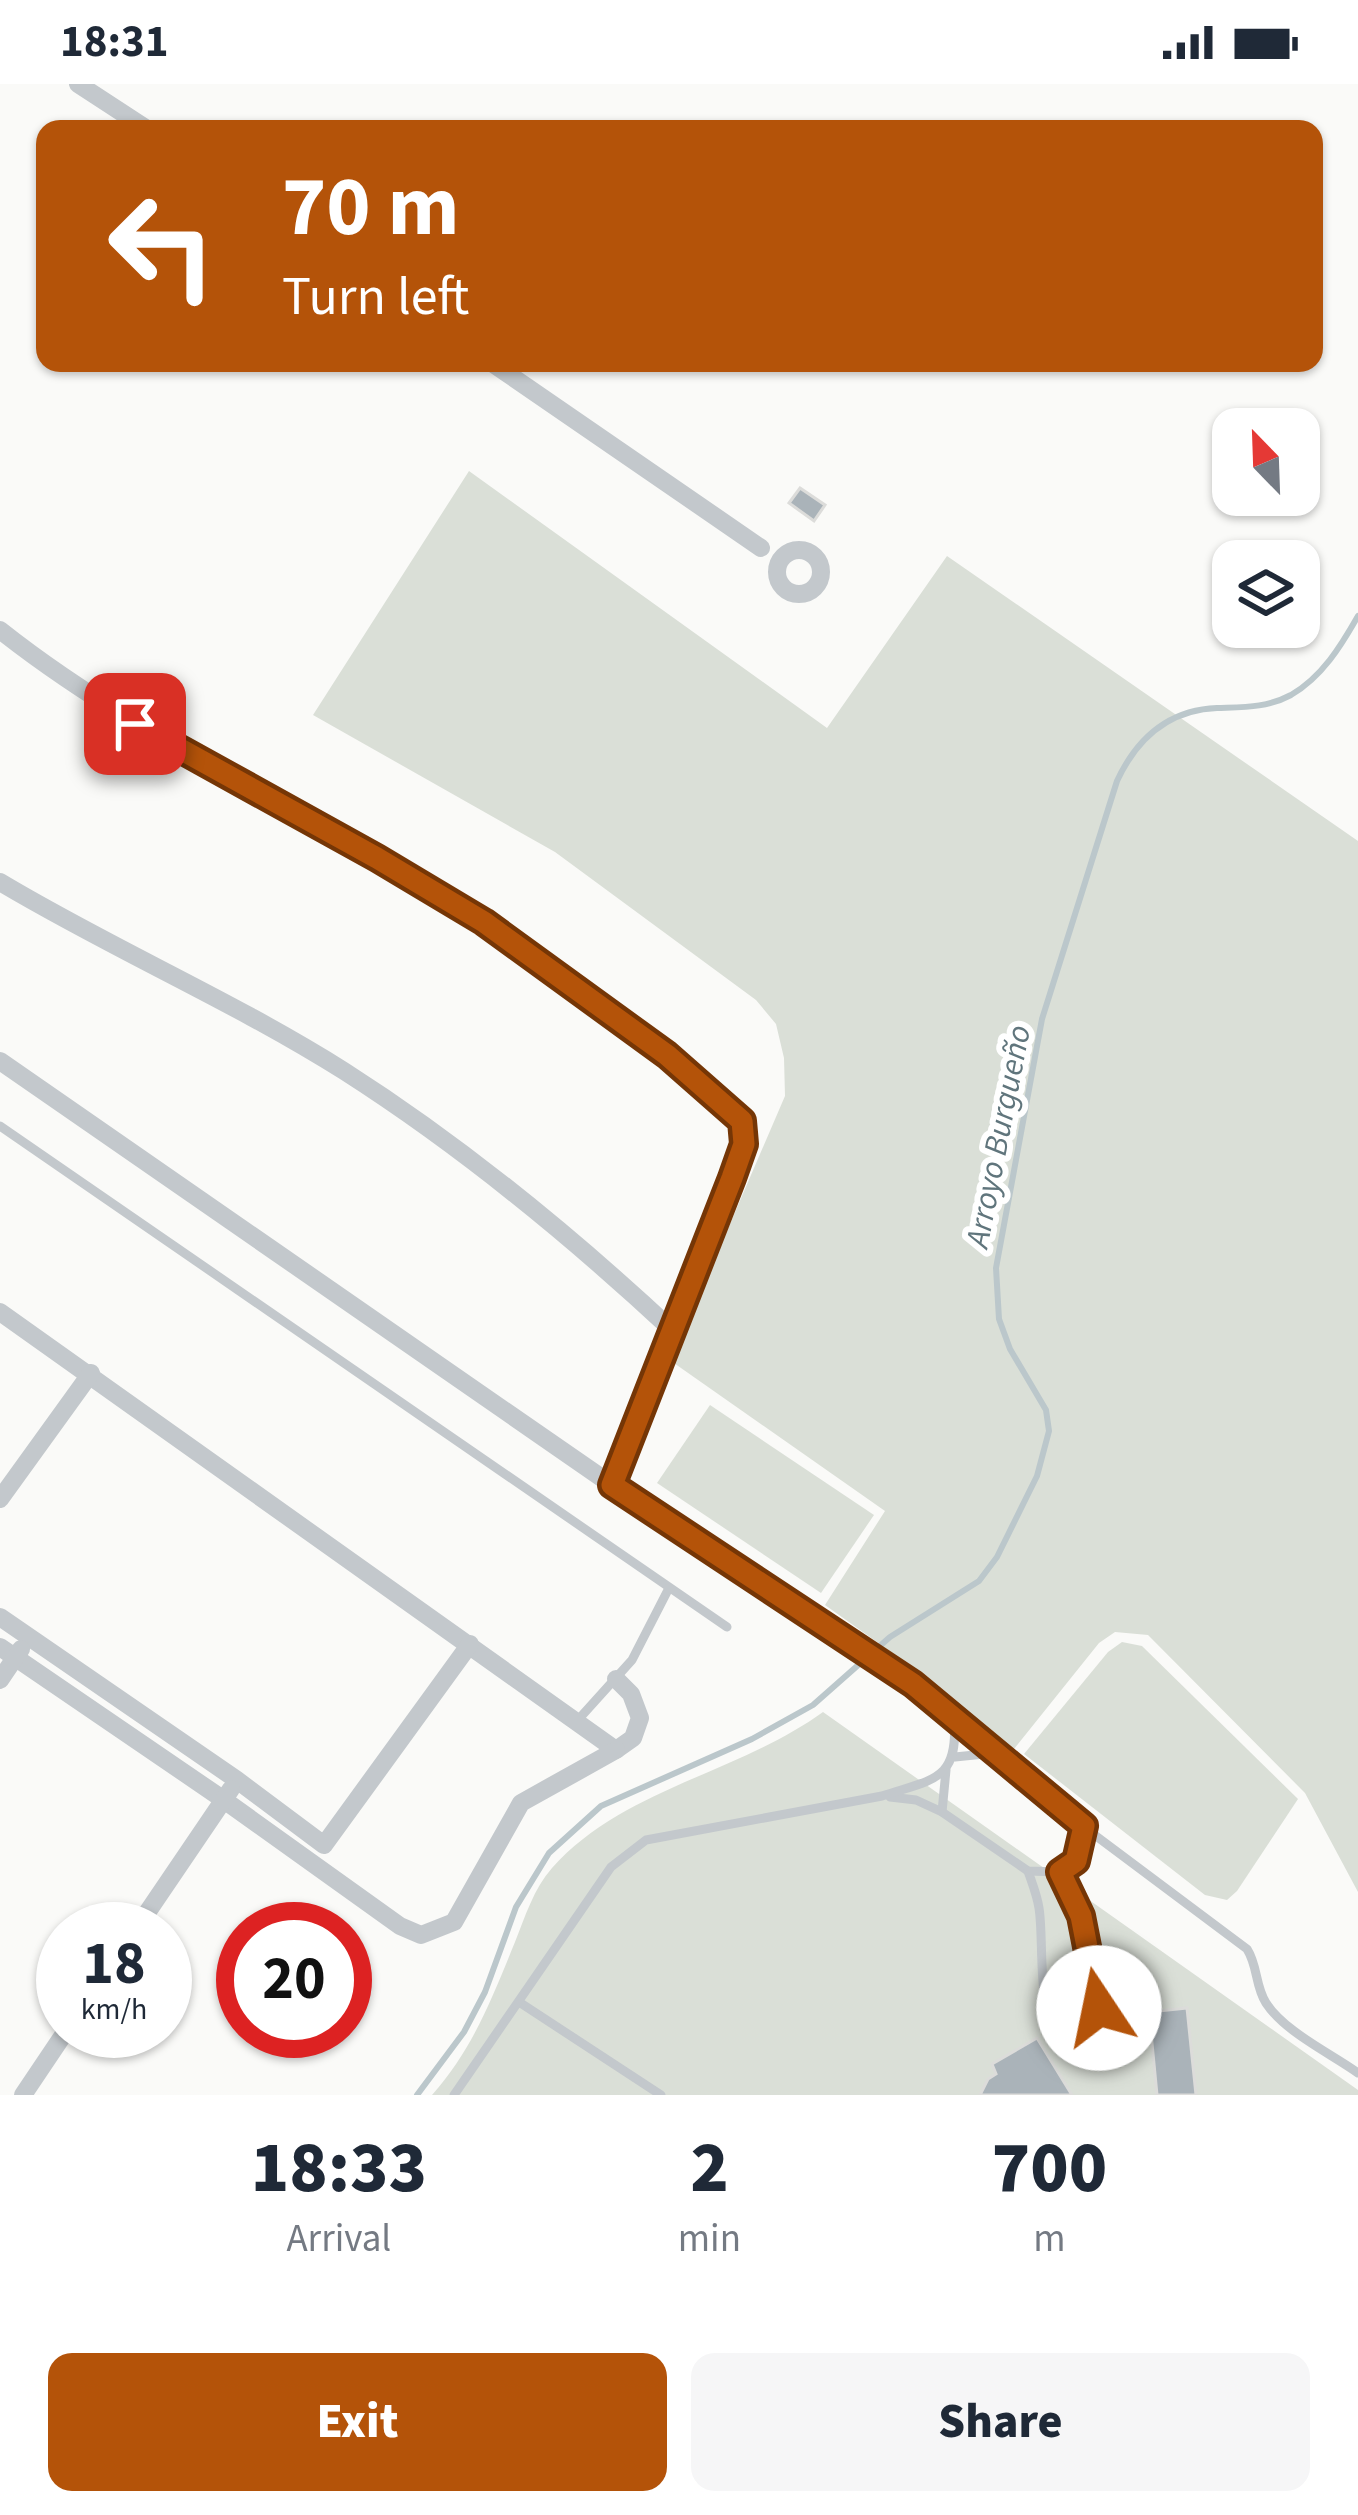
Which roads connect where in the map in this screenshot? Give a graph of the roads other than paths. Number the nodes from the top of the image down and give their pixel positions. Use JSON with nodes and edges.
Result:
{"nodes":[{"id":1,"x":78,"y":84,"type":"edge"},
{"id":2,"x":133,"y":120,"type":"edge"},
{"id":3,"x":504,"y":372,"type":"edge"},
{"id":4,"x":761,"y":548,"type":"junction"},
{"id":5,"x":792,"y":551,"type":"junction"},
{"id":6,"x":777,"y":574,"type":"junction"},
{"id":7,"x":0,"y":630,"type":"edge"},
{"id":8,"x":0,"y":882,"type":"edge"},
{"id":9,"x":0,"y":1061,"type":"edge"},
{"id":10,"x":0,"y":1126,"type":"edge"},
{"id":11,"x":0,"y":1312,"type":"edge"},
{"id":12,"x":673,"y":1331,"type":"junction"},
{"id":13,"x":91,"y":1373,"type":"junction"},
{"id":14,"x":612,"y":1485,"type":"junction"},
{"id":15,"x":0,"y":1499,"type":"edge"},
{"id":16,"x":669,"y":1588,"type":"junction"},
{"id":17,"x":0,"y":1617,"type":"edge"},
{"id":18,"x":727,"y":1627,"type":"dead end"},
{"id":19,"x":28,"y":1637,"type":"junction"},
{"id":20,"x":470,"y":1644,"type":"junction"},
{"id":21,"x":8,"y":1652,"type":"edge"},
{"id":22,"x":616,"y":1679,"type":"junction"},
{"id":23,"x":0,"y":1680,"type":"edge"},
{"id":24,"x":954,"y":1719,"type":"junction"},
{"id":25,"x":577,"y":1721,"type":"junction"},
{"id":26,"x":616,"y":1750,"type":"junction"},
{"id":27,"x":994,"y":1753,"type":"junction"},
{"id":28,"x":955,"y":1757,"type":"junction"},
{"id":29,"x":946,"y":1770,"type":"junction"},
{"id":30,"x":237,"y":1780,"type":"junction"},
{"id":31,"x":882,"y":1796,"type":"junction"},
{"id":32,"x":224,"y":1799,"type":"junction"},
{"id":33,"x":942,"y":1812,"type":"junction"},
{"id":34,"x":1084,"y":1826,"type":"junction"},
{"id":35,"x":1028,"y":1871,"type":"junction"},
{"id":36,"x":1060,"y":1872,"type":"junction"},
{"id":37,"x":154,"y":1902,"type":"edge"},
{"id":38,"x":519,"y":2002,"type":"junction"},
{"id":39,"x":48,"y":2058,"type":"edge"},
{"id":40,"x":1358,"y":2073,"type":"edge"},
{"id":41,"x":23,"y":2095,"type":"edge"},
{"id":42,"x":454,"y":2095,"type":"edge"},
{"id":43,"x":661,"y":2095,"type":"edge"}],
"edges":[{"from":1,"to":2,"type":"street"},
{"from":3,"to":4,"type":"street"},
{"from":4,"to":5,"type":"street"},
{"from":4,"to":6,"type":"street"},
{"from":5,"to":6,"type":"street"},
{"from":5,"to":6,"type":"street"},
{"from":7,"to":12,"type":"street"},
{"from":8,"to":12,"type":"street"},
{"from":9,"to":14,"type":"street"},
{"from":10,"to":16,"type":"lane"},
{"from":11,"to":13,"type":"street"},
{"from":12,"to":14,"type":"street"},
{"from":13,"to":15,"type":"street"},
{"from":13,"to":20,"type":"street"},
{"from":14,"to":24,"type":"lane"},
{"from":16,"to":18,"type":"lane"},
{"from":16,"to":22,"type":"lane"},
{"from":17,"to":19,"type":"street"},
{"from":19,"to":21,"type":"street"},
{"from":19,"to":30,"type":"street"},
{"from":20,"to":25,"type":"street"},
{"from":20,"to":30,"type":"street"},
{"from":21,"to":23,"type":"street"},
{"from":21,"to":32,"type":"street"},
{"from":22,"to":25,"type":"lane"},
{"from":22,"to":26,"type":"street"},
{"from":24,"to":27,"type":"lane"},
{"from":24,"to":28,"type":"lane"},
{"from":25,"to":26,"type":"street"},
{"from":26,"to":32,"type":"street"},
{"from":27,"to":28,"type":"lane"},
{"from":27,"to":34,"type":"lane"},
{"from":28,"to":29,"type":"lane"},
{"from":29,"to":31,"type":"lane"},
{"from":29,"to":33,"type":"lane"},
{"from":30,"to":32,"type":"street"},
{"from":31,"to":33,"type":"lane"},
{"from":31,"to":38,"type":"lane"},
{"from":32,"to":37,"type":"street"},
{"from":33,"to":35,"type":"lane"},
{"from":34,"to":36,"type":"lane"},
{"from":34,"to":40,"type":"lane"},
{"from":35,"to":36,"type":"lane"},
{"from":35,"to":36,"type":"lane"},
{"from":38,"to":42,"type":"lane"},
{"from":38,"to":43,"type":"lane"},
{"from":39,"to":41,"type":"street"}]}
